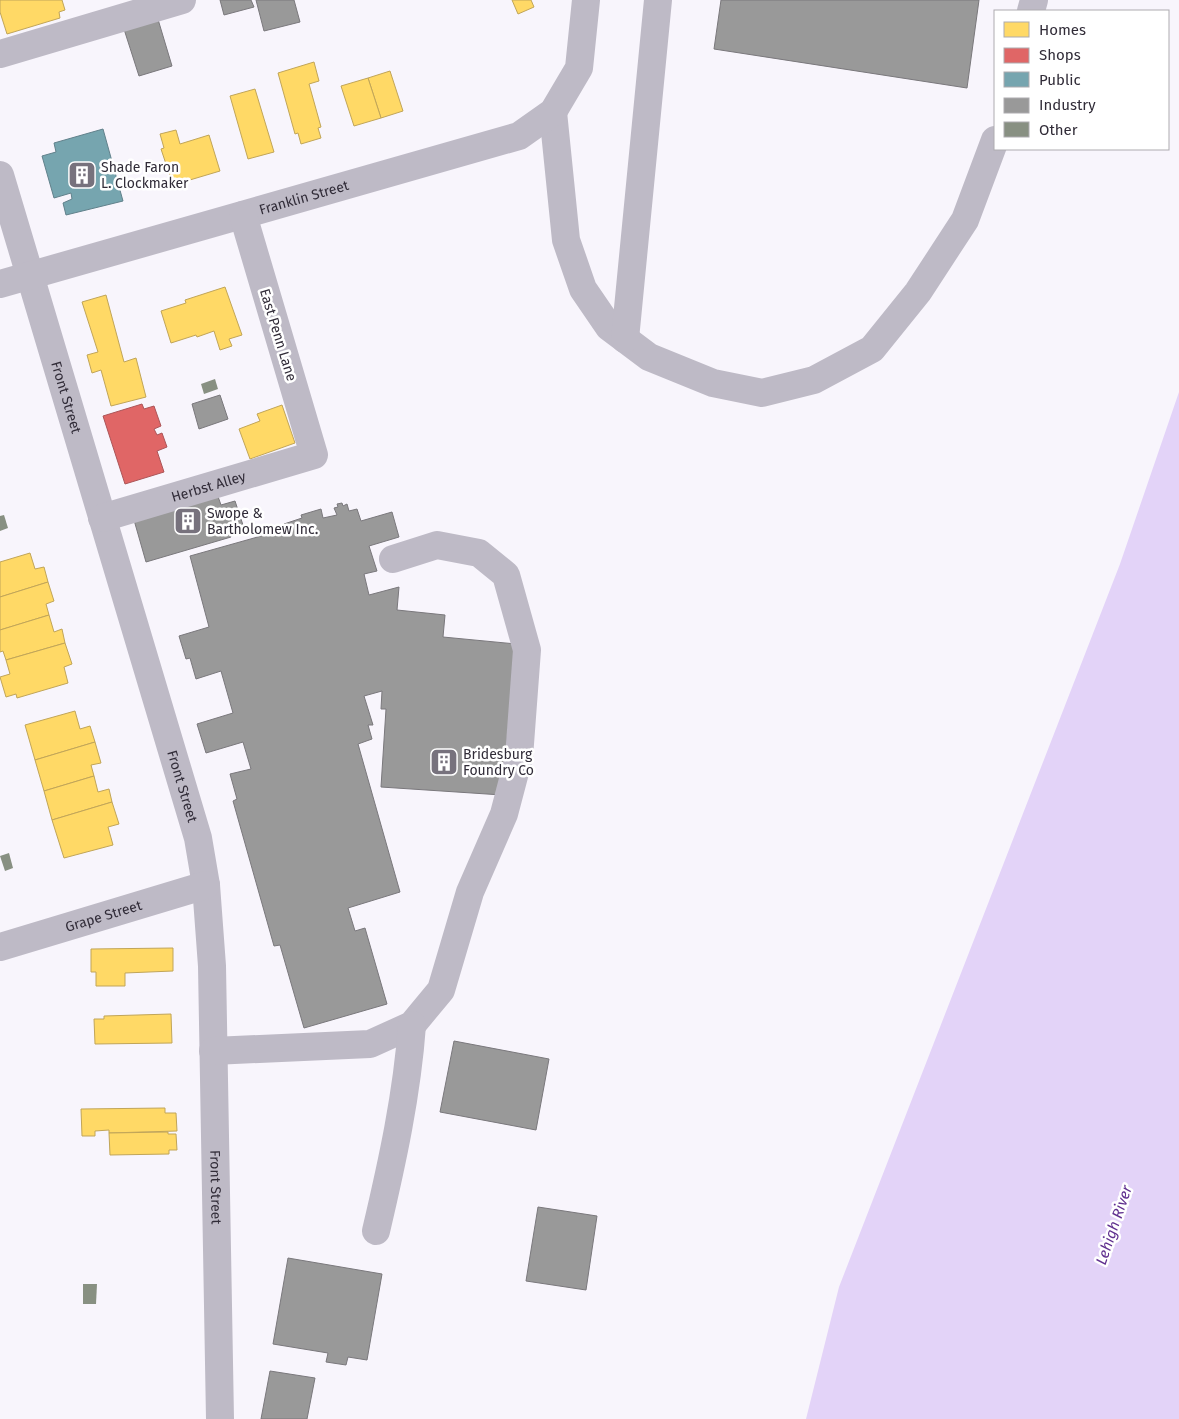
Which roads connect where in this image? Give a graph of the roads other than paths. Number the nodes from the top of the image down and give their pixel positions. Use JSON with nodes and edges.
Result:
{"nodes":[{"id":1,"x":182,"y":0,"type":"edge"},
{"id":2,"x":586,"y":0,"type":"edge"},
{"id":3,"x":658,"y":0,"type":"edge"},
{"id":4,"x":0,"y":54,"type":"edge"},
{"id":5,"x":553,"y":112,"type":"junction"},
{"id":6,"x":994,"y":143,"type":"edge"},
{"id":7,"x":0,"y":175,"type":"edge"},
{"id":8,"x":243,"y":215,"type":"junction"},
{"id":9,"x":29,"y":275,"type":"junction"},
{"id":10,"x":0,"y":284,"type":"edge"},
{"id":11,"x":626,"y":339,"type":"junction"},
{"id":12,"x":314,"y":455,"type":"joint"},
{"id":13,"x":102,"y":518,"type":"junction"},
{"id":14,"x":393,"y":559,"type":"dead end"},
{"id":15,"x":206,"y":885,"type":"junction"},
{"id":16,"x":0,"y":947,"type":"edge"},
{"id":17,"x":412,"y":1025,"type":"junction"},
{"id":18,"x":214,"y":1051,"type":"junction"},
{"id":19,"x":376,"y":1231,"type":"dead end"},
{"id":20,"x":220,"y":1419,"type":"edge"}],
"edges":[{"from":1,"to":4,"type":"street"},
{"from":2,"to":5,"type":"street","name":"Franklin Street"},
{"from":3,"to":11,"type":"street"},
{"from":5,"to":8,"type":"street","name":"Franklin Street"},
{"from":5,"to":11,"type":"street"},
{"from":6,"to":11,"type":"street"},
{"from":7,"to":9,"type":"street","name":"Front Street"},
{"from":8,"to":9,"type":"street","name":"Franklin Street"},
{"from":8,"to":12,"type":"street","name":"East Penn Lane"},
{"from":9,"to":10,"type":"street","name":"Franklin Street"},
{"from":9,"to":13,"type":"street","name":"Front Street"},
{"from":12,"to":13,"type":"street","name":"Herbst Alley"},
{"from":13,"to":15,"type":"street","name":"Front Street"},
{"from":14,"to":17,"type":"street"},
{"from":15,"to":16,"type":"street","name":"Grape Street"},
{"from":15,"to":18,"type":"street","name":"Front Street"},
{"from":17,"to":18,"type":"street"},
{"from":17,"to":19,"type":"street"},
{"from":18,"to":20,"type":"street","name":"Front Street"}]}
